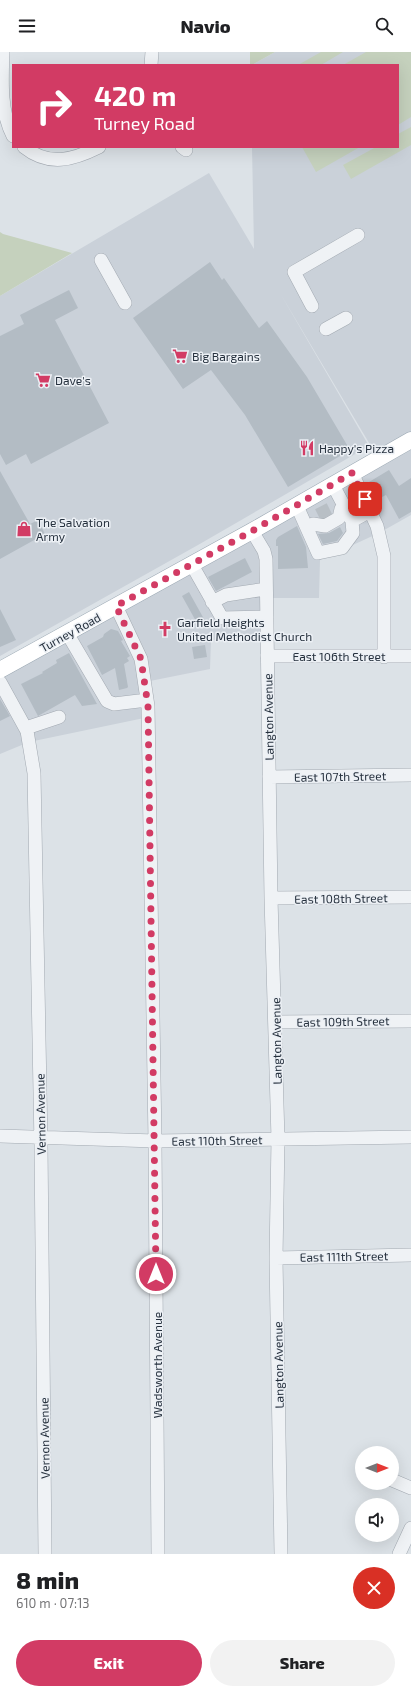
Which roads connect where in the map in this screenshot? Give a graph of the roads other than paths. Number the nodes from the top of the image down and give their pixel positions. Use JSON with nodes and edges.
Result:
{"nodes":[{"id":1,"x":3,"y":52,"type":"edge"},
{"id":2,"x":152,"y":52,"type":"edge"},
{"id":3,"x":151,"y":64,"type":"edge"},
{"id":4,"x":12,"y":134,"type":"edge"},
{"id":5,"x":26,"y":148,"type":"edge"},
{"id":6,"x":97,"y":148,"type":"edge"},
{"id":7,"x":358,"y":235,"type":"dead end"},
{"id":8,"x":101,"y":260,"type":"dead end"},
{"id":9,"x":125,"y":303,"type":"dead end"},
{"id":10,"x":312,"y":306,"type":"dead end"},
{"id":11,"x":346,"y":318,"type":"dead end"},
{"id":12,"x":326,"y":329,"type":"dead end"},
{"id":13,"x":411,"y":440,"type":"edge"},
{"id":14,"x":352,"y":473,"type":"junction"},
{"id":15,"x":333,"y":485,"type":"junction"},
{"id":16,"x":297,"y":506,"type":"junction"},
{"id":17,"x":340,"y":508,"type":"junction"},
{"id":18,"x":370,"y":511,"type":"junction"},
{"id":19,"x":352,"y":521,"type":"junction"},
{"id":20,"x":312,"y":522,"type":"junction"},
{"id":21,"x":252,"y":531,"type":"junction"},
{"id":22,"x":192,"y":565,"type":"junction"},
{"id":23,"x":266,"y":589,"type":"junction"},
{"id":24,"x":212,"y":602,"type":"junction"},
{"id":25,"x":116,"y":606,"type":"junction"},
{"id":26,"x":267,"y":618,"type":"junction"},
{"id":27,"x":67,"y":633,"type":"junction"},
{"id":28,"x":267,"y":656,"type":"junction"},
{"id":29,"x":384,"y":656,"type":"junction"},
{"id":30,"x":411,"y":656,"type":"edge"},
{"id":31,"x":0,"y":670,"type":"edge"},
{"id":32,"x":0,"y":682,"type":"edge"},
{"id":33,"x":147,"y":700,"type":"junction"},
{"id":34,"x":59,"y":717,"type":"dead end"},
{"id":35,"x":26,"y":728,"type":"junction"},
{"id":36,"x":411,"y":775,"type":"edge"},
{"id":37,"x":269,"y":777,"type":"junction"},
{"id":38,"x":411,"y":897,"type":"edge"},
{"id":39,"x":271,"y":898,"type":"junction"},
{"id":40,"x":411,"y":1021,"type":"edge"},
{"id":41,"x":275,"y":1022,"type":"junction"},
{"id":42,"x":0,"y":1136,"type":"edge"},
{"id":43,"x":40,"y":1136,"type":"junction"},
{"id":44,"x":411,"y":1137,"type":"edge"},
{"id":45,"x":278,"y":1139,"type":"junction"},
{"id":46,"x":155,"y":1141,"type":"junction"},
{"id":47,"x":411,"y":1255,"type":"edge"},
{"id":48,"x":276,"y":1258,"type":"junction"},
{"id":49,"x":399,"y":1483,"type":"edge"},
{"id":50,"x":411,"y":1488,"type":"edge"},
{"id":51,"x":411,"y":1528,"type":"edge"},
{"id":52,"x":45,"y":1554,"type":"edge"},
{"id":53,"x":158,"y":1554,"type":"edge"},
{"id":54,"x":281,"y":1554,"type":"edge"},
{"id":55,"x":399,"y":1554,"type":"edge"}],
"edges":[{"from":1,"to":4,"type":"street"},
{"from":2,"to":3,"type":"street"},
{"from":5,"to":6,"type":"street"},
{"from":7,"to":10,"type":"street"},
{"from":8,"to":9,"type":"street"},
{"from":11,"to":12,"type":"street"},
{"from":13,"to":14,"type":"main road","name":"Turney Road"},
{"from":14,"to":15,"type":"main road","name":"Turney Road"},
{"from":14,"to":18,"type":"street"},
{"from":15,"to":16,"type":"main road","name":"Turney Road"},
{"from":15,"to":17,"type":"street"},
{"from":16,"to":20,"type":"street"},
{"from":16,"to":21,"type":"main road","name":"Turney Road"},
{"from":17,"to":19,"type":"street"},
{"from":17,"to":20,"type":"street"},
{"from":18,"to":19,"type":"street"},
{"from":18,"to":29,"type":"street"},
{"from":19,"to":20,"type":"street"},
{"from":21,"to":22,"type":"main road","name":"Turney Road"},
{"from":21,"to":23,"type":"street","name":"Langton Avenue"},
{"from":22,"to":24,"type":"street"},
{"from":22,"to":25,"type":"main road","name":"Turney Road"},
{"from":23,"to":24,"type":"street"},
{"from":23,"to":26,"type":"street","name":"Langton Avenue"},
{"from":24,"to":26,"type":"street"},
{"from":25,"to":27,"type":"main road","name":"Turney Road"},
{"from":25,"to":33,"type":"street","name":"Wadsworth Avenue"},
{"from":26,"to":28,"type":"street","name":"Langton Avenue"},
{"from":27,"to":31,"type":"main road","name":"Turney Road"},
{"from":27,"to":33,"type":"street"},
{"from":28,"to":29,"type":"street","name":"East 106th Street"},
{"from":28,"to":37,"type":"street","name":"Langton Avenue"},
{"from":29,"to":30,"type":"street","name":"East 106th Street"},
{"from":32,"to":35,"type":"street","name":"Vernon Avenue"},
{"from":33,"to":46,"type":"street","name":"Wadsworth Avenue"},
{"from":34,"to":35,"type":"street"},
{"from":35,"to":43,"type":"street","name":"Vernon Avenue"},
{"from":36,"to":37,"type":"street","name":"East 107th Street"},
{"from":37,"to":39,"type":"street","name":"Langton Avenue"},
{"from":38,"to":39,"type":"street","name":"East 108th Street"},
{"from":39,"to":41,"type":"street","name":"Langton Avenue"},
{"from":40,"to":41,"type":"street","name":"East 109th Street"},
{"from":41,"to":45,"type":"street","name":"Langton Avenue"},
{"from":42,"to":43,"type":"street","name":"East 110th Street"},
{"from":43,"to":46,"type":"street","name":"East 110th Street"},
{"from":43,"to":52,"type":"street","name":"Vernon Avenue"},
{"from":44,"to":45,"type":"street","name":"East 110th Street"},
{"from":45,"to":46,"type":"street","name":"East 110th Street"},
{"from":45,"to":48,"type":"street","name":"Langton Avenue"},
{"from":46,"to":53,"type":"street","name":"Wadsworth Avenue"},
{"from":47,"to":48,"type":"street","name":"East 111th Street"},
{"from":48,"to":54,"type":"street","name":"Langton Avenue"},
{"from":49,"to":50,"type":"street"},
{"from":51,"to":55,"type":"street"}]}
